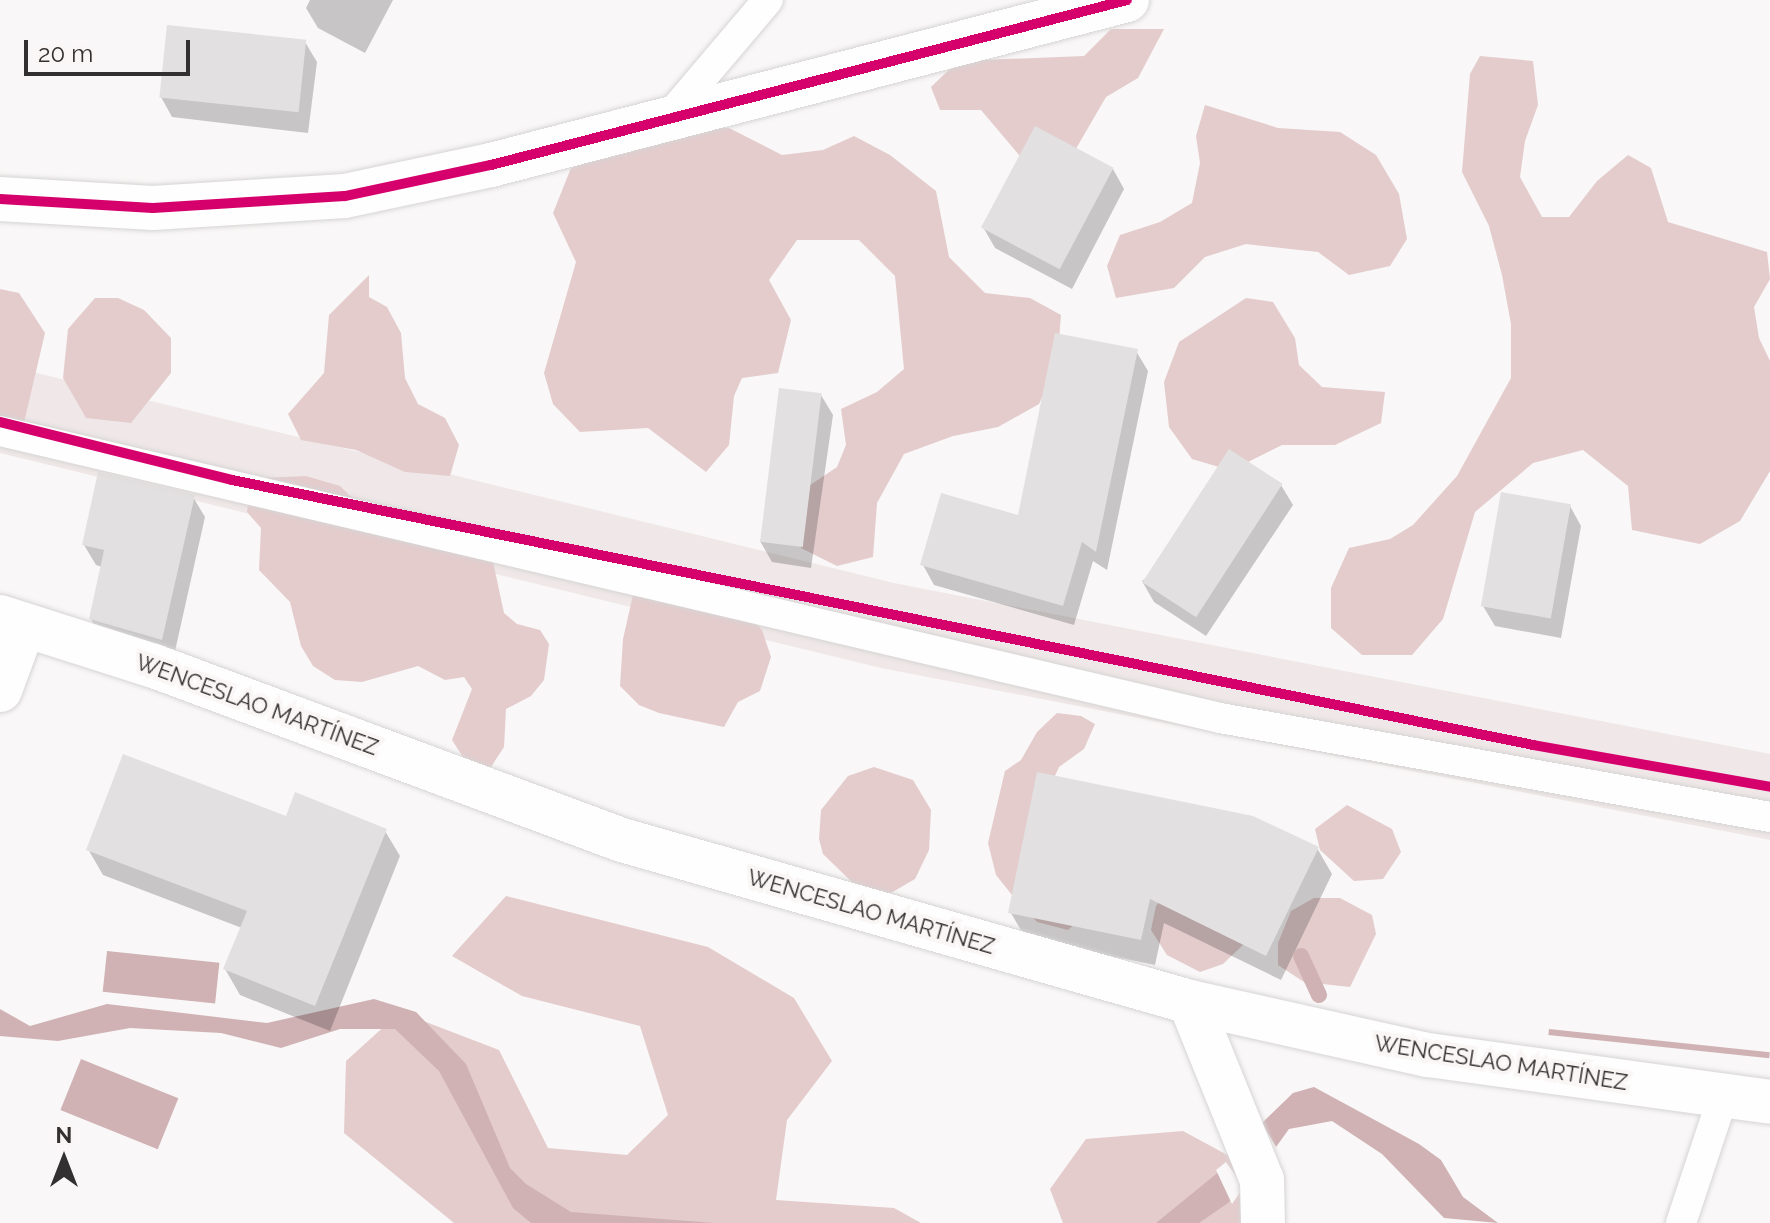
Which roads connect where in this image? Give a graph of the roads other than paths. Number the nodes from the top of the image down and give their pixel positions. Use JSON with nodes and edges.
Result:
{"nodes":[{"id":1,"x":768,"y":0,"type":"edge"},
{"id":2,"x":1127,"y":0,"type":"edge"},
{"id":3,"x":667,"y":119,"type":"junction"},
{"id":4,"x":0,"y":199,"type":"edge"},
{"id":5,"x":0,"y":431,"type":"edge"},
{"id":6,"x":12,"y":621,"type":"edge"},
{"id":7,"x":0,"y":690,"type":"edge"},
{"id":8,"x":1770,"y":817,"type":"edge"},
{"id":9,"x":1190,"y":1002,"type":"junction"},
{"id":10,"x":1723,"y":1097,"type":"junction"},
{"id":11,"x":1770,"y":1102,"type":"edge"},
{"id":12,"x":1263,"y":1223,"type":"edge"},
{"id":13,"x":1681,"y":1223,"type":"edge"}],
"edges":[{"from":1,"to":3,"type":"lane"},
{"from":2,"to":3,"type":"main road"},
{"from":3,"to":4,"type":"main road"},
{"from":5,"to":8,"type":"lane"},
{"from":6,"to":7,"type":"main road"},
{"from":6,"to":9,"type":"main road","name":"WENCESLAO MARTÍNEZ"},
{"from":9,"to":10,"type":"main road","name":"WENCESLAO MARTÍNEZ"},
{"from":9,"to":12,"type":"main road"},
{"from":10,"to":11,"type":"main road","name":"WENCESLAO MARTÍNEZ"},
{"from":10,"to":13,"type":"lane"}]}
